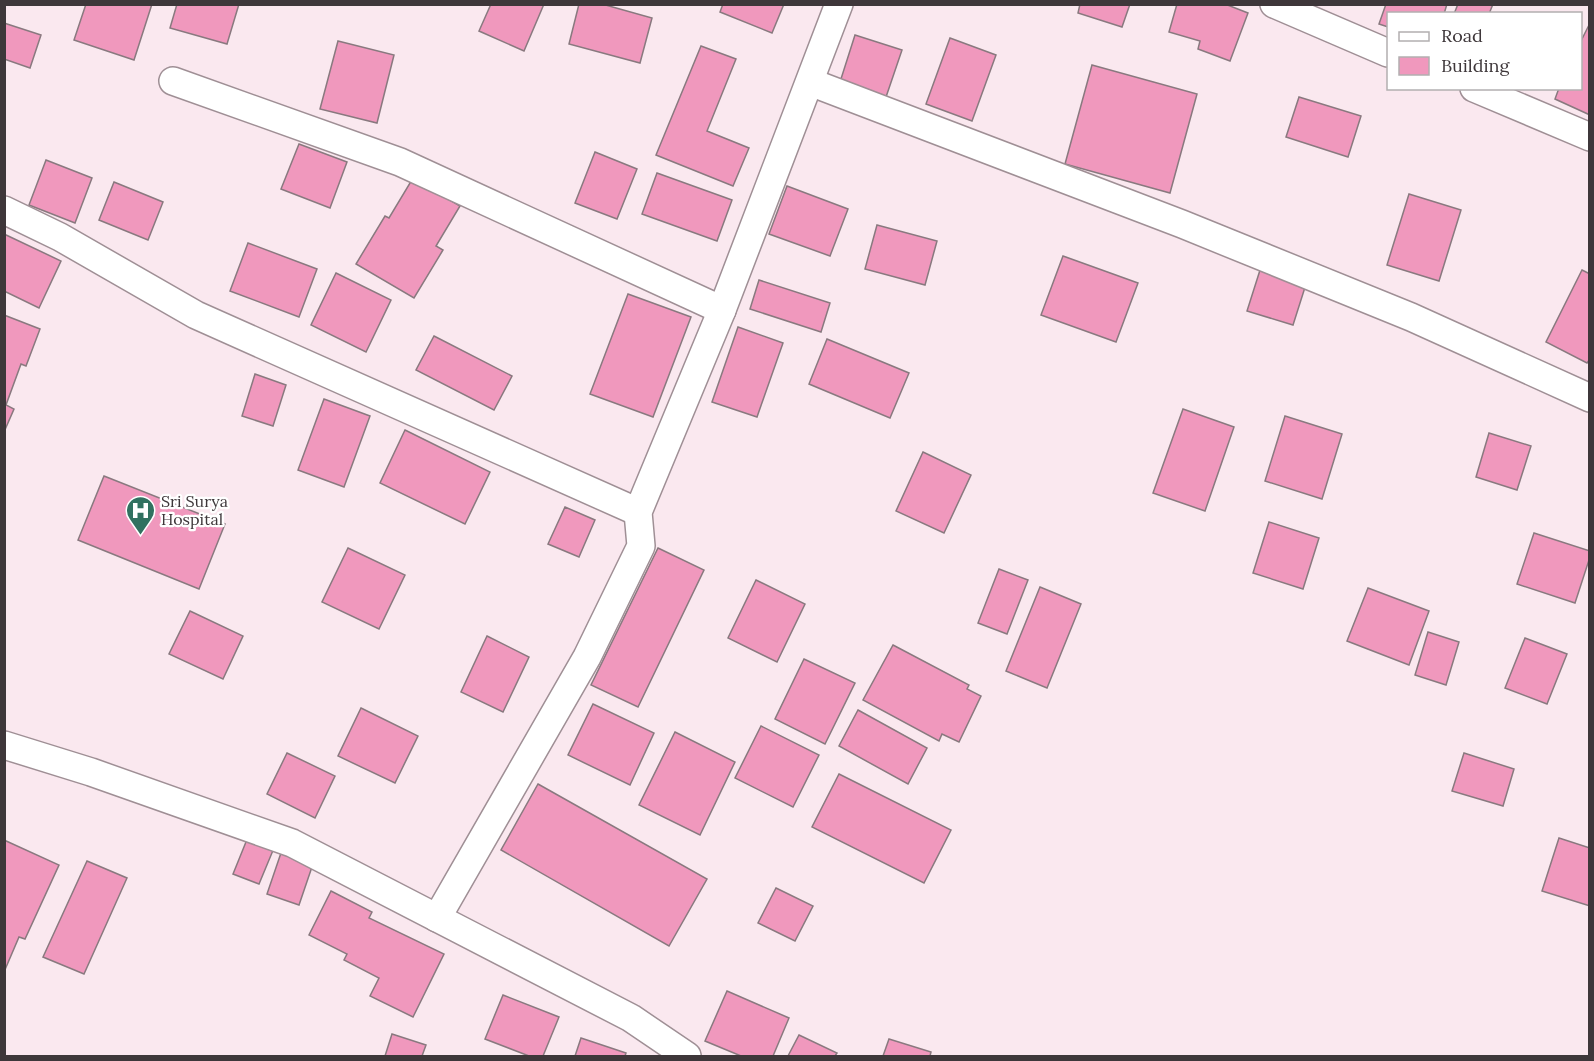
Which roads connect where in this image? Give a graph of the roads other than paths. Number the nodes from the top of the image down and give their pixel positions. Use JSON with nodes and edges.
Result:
{"nodes":[{"id":1,"x":839,"y":4,"type":"edge"},
{"id":2,"x":1274,"y":4,"type":"edge"},
{"id":3,"x":1387,"y":52,"type":"edge"},
{"id":4,"x":174,"y":81,"type":"dead end"},
{"id":5,"x":810,"y":82,"type":"junction"},
{"id":6,"x":1479,"y":90,"type":"edge"},
{"id":7,"x":1590,"y":137,"type":"edge"},
{"id":8,"x":4,"y":210,"type":"edge"},
{"id":9,"x":722,"y":310,"type":"junction"},
{"id":10,"x":1590,"y":398,"type":"edge"},
{"id":11,"x":638,"y":512,"type":"junction"},
{"id":12,"x":4,"y":745,"type":"edge"},
{"id":13,"x":437,"y":918,"type":"junction"},
{"id":14,"x":687,"y":1056,"type":"edge"}],
"edges":[{"from":1,"to":5,"type":"street"},
{"from":2,"to":3,"type":"street"},
{"from":4,"to":9,"type":"street"},
{"from":5,"to":9,"type":"street"},
{"from":5,"to":10,"type":"street"},
{"from":6,"to":7,"type":"street"},
{"from":8,"to":11,"type":"street"},
{"from":9,"to":11,"type":"street"},
{"from":11,"to":13,"type":"street"},
{"from":12,"to":13,"type":"street"},
{"from":13,"to":14,"type":"street"}]}
